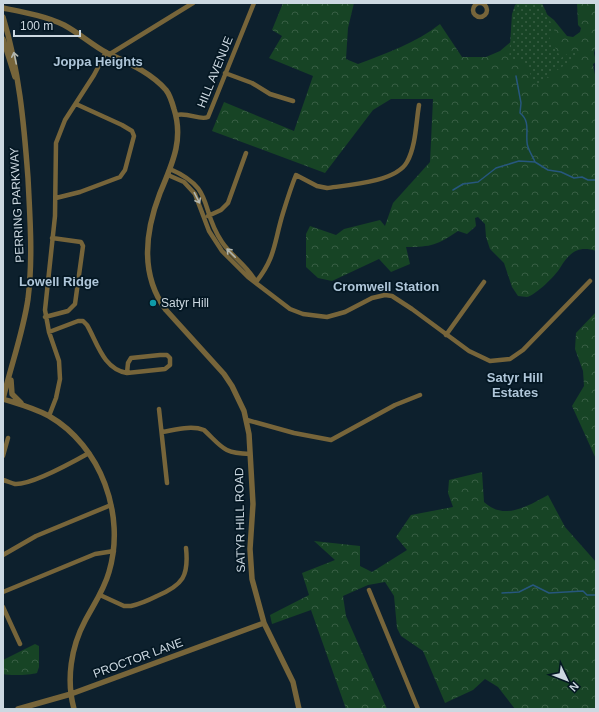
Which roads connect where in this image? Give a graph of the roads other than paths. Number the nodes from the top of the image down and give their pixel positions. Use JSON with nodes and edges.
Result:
{"nodes":[{"id":1,"x":193,"y":3,"type":"edge"},
{"id":2,"x":254,"y":3,"type":"edge"},
{"id":3,"x":3,"y":8,"type":"edge"},
{"id":4,"x":3,"y":17,"type":"edge"},
{"id":5,"x":3,"y":40,"type":"edge"},
{"id":6,"x":108,"y":53,"type":"junction"},
{"id":7,"x":225,"y":73,"type":"junction"},
{"id":8,"x":16,"y":80,"type":"junction"},
{"id":9,"x":293,"y":101,"type":"dead end"},
{"id":10,"x":76,"y":104,"type":"junction"},
{"id":11,"x":419,"y":105,"type":"dead end"},
{"id":12,"x":176,"y":115,"type":"junction"},
{"id":13,"x":246,"y":152,"type":"dead end"},
{"id":14,"x":170,"y":169,"type":"junction"},
{"id":15,"x":168,"y":175,"type":"junction"},
{"id":16,"x":56,"y":198,"type":"junction"},
{"id":17,"x":210,"y":215,"type":"junction"},
{"id":18,"x":204,"y":217,"type":"junction"},
{"id":19,"x":52,"y":238,"type":"junction"},
{"id":20,"x":590,"y":281,"type":"dead end"},
{"id":21,"x":256,"y":282,"type":"junction"},
{"id":22,"x":484,"y":282,"type":"dead end"},
{"id":23,"x":45,"y":317,"type":"junction"},
{"id":24,"x":49,"y":332,"type":"junction"},
{"id":25,"x":446,"y":335,"type":"junction"},
{"id":26,"x":12,"y":368,"type":"junction"},
{"id":27,"x":126,"y":373,"type":"junction"},
{"id":28,"x":3,"y":381,"type":"edge"},
{"id":29,"x":420,"y":395,"type":"dead end"},
{"id":30,"x":3,"y":399,"type":"edge"},
{"id":31,"x":22,"y":405,"type":"junction"},
{"id":32,"x":159,"y":409,"type":"dead end"},
{"id":33,"x":49,"y":416,"type":"junction"},
{"id":34,"x":247,"y":420,"type":"junction"},
{"id":35,"x":162,"y":432,"type":"junction"},
{"id":36,"x":8,"y":438,"type":"dead end"},
{"id":37,"x":89,"y":453,"type":"junction"},
{"id":38,"x":250,"y":454,"type":"junction"},
{"id":39,"x":3,"y":456,"type":"edge"},
{"id":40,"x":3,"y":480,"type":"edge"},
{"id":41,"x":167,"y":483,"type":"dead end"},
{"id":42,"x":111,"y":504,"type":"junction"},
{"id":43,"x":186,"y":548,"type":"dead end"},
{"id":44,"x":114,"y":551,"type":"junction"},
{"id":45,"x":3,"y":555,"type":"edge"},
{"id":46,"x":368,"y":590,"type":"dead end"},
{"id":47,"x":3,"y":592,"type":"edge"},
{"id":48,"x":100,"y":595,"type":"junction"},
{"id":49,"x":3,"y":607,"type":"edge"},
{"id":50,"x":264,"y":623,"type":"junction"},
{"id":51,"x":20,"y":644,"type":"dead end"},
{"id":52,"x":71,"y":694,"type":"junction"},
{"id":53,"x":18,"y":709,"type":"edge"},
{"id":54,"x":74,"y":709,"type":"edge"},
{"id":55,"x":299,"y":709,"type":"edge"},
{"id":56,"x":418,"y":709,"type":"edge"}],
"edges":[{"from":1,"to":6,"type":"street"},
{"from":2,"to":7,"type":"street","name":"HILL AVENUE"},
{"from":3,"to":6,"type":"street","name":"SATYR HILL ROAD"},
{"from":8,"to":4,"type":"street","name":"PERRING PARKWAY","one_way":true},
{"from":5,"to":8,"type":"street","name":"PERRING PARKWAY"},
{"from":6,"to":10,"type":"street"},
{"from":6,"to":12,"type":"street","name":"SATYR HILL ROAD"},
{"from":7,"to":9,"type":"street"},
{"from":7,"to":12,"type":"street","name":"HILL AVENUE"},
{"from":8,"to":26,"type":"street","name":"PERRING PARKWAY"},
{"from":10,"to":16,"type":"street"},
{"from":10,"to":16,"type":"street"},
{"from":11,"to":21,"type":"street"},
{"from":12,"to":14,"type":"street","name":"SATYR HILL ROAD"},
{"from":13,"to":17,"type":"street"},
{"from":14,"to":15,"type":"street","name":"SATYR HILL ROAD"},
{"from":14,"to":17,"type":"street"},
{"from":15,"to":18,"type":"street","one_way":true},
{"from":15,"to":34,"type":"street","name":"SATYR HILL ROAD"},
{"from":16,"to":19,"type":"street"},
{"from":17,"to":18,"type":"street"},
{"from":21,"to":17,"type":"street","one_way":true},
{"from":18,"to":21,"type":"street"},
{"from":19,"to":23,"type":"street"},
{"from":19,"to":23,"type":"street"},
{"from":20,"to":25,"type":"street"},
{"from":21,"to":25,"type":"street"},
{"from":22,"to":25,"type":"street"},
{"from":23,"to":24,"type":"street"},
{"from":24,"to":27,"type":"street"},
{"from":24,"to":33,"type":"street"},
{"from":26,"to":28,"type":"street"},
{"from":26,"to":30,"type":"street","name":"PERRING PARKWAY"},
{"from":26,"to":31,"type":"street"},
{"from":27,"to":27,"type":"street"},
{"from":29,"to":34,"type":"street"},
{"from":30,"to":31,"type":"street"},
{"from":31,"to":33,"type":"street"},
{"from":32,"to":35,"type":"street"},
{"from":33,"to":37,"type":"street"},
{"from":34,"to":38,"type":"street","name":"SATYR HILL ROAD"},
{"from":35,"to":38,"type":"street"},
{"from":35,"to":41,"type":"street"},
{"from":36,"to":39,"type":"street"},
{"from":37,"to":40,"type":"street"},
{"from":37,"to":42,"type":"street"},
{"from":38,"to":50,"type":"street","name":"SATYR HILL ROAD"},
{"from":42,"to":44,"type":"street"},
{"from":42,"to":45,"type":"street"},
{"from":43,"to":48,"type":"street"},
{"from":44,"to":47,"type":"street"},
{"from":44,"to":48,"type":"street"},
{"from":46,"to":56,"type":"street"},
{"from":48,"to":52,"type":"street"},
{"from":49,"to":51,"type":"street"},
{"from":50,"to":52,"type":"street","name":"PROCTOR LANE"},
{"from":50,"to":55,"type":"street","name":"SATYR HILL ROAD"},
{"from":52,"to":53,"type":"street","name":"PROCTOR LANE"},
{"from":52,"to":54,"type":"street"}]}
